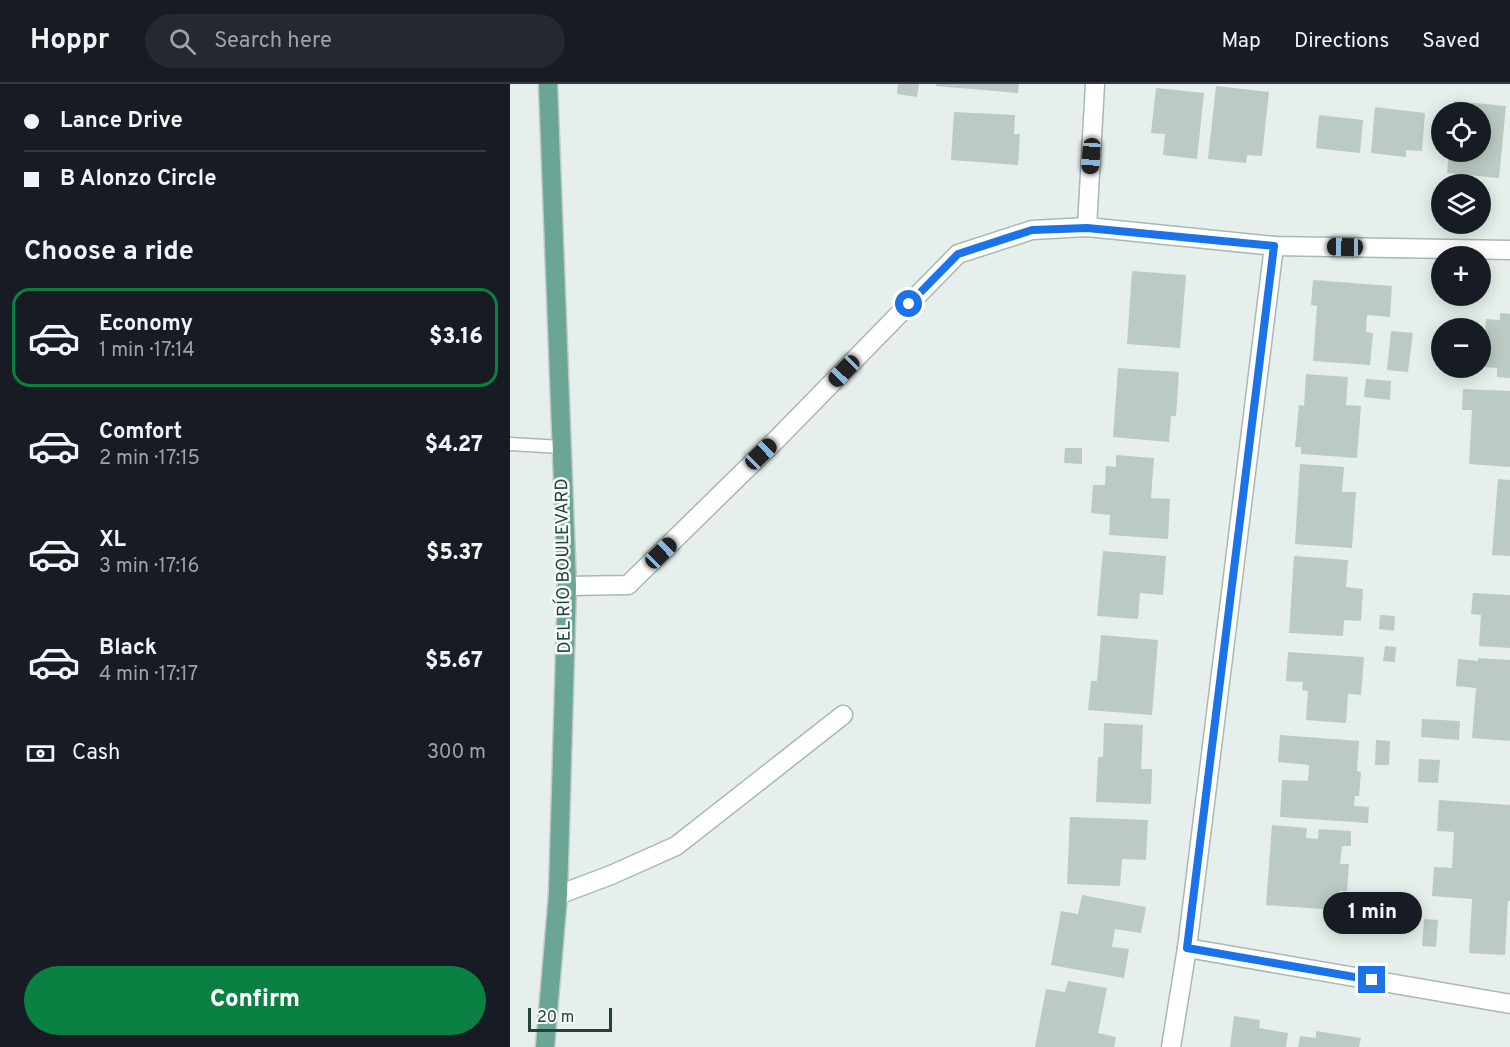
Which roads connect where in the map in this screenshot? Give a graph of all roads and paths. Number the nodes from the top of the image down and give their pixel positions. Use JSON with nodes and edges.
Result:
{"nodes":[{"id":1,"x":548,"y":84,"type":"edge"},
{"id":2,"x":1095,"y":84,"type":"edge"},
{"id":3,"x":1087,"y":228,"type":"junction"},
{"id":4,"x":1274,"y":246,"type":"junction"},
{"id":5,"x":1510,"y":250,"type":"edge"},
{"id":6,"x":510,"y":444,"type":"edge"},
{"id":7,"x":562,"y":447,"type":"junction"},
{"id":8,"x":567,"y":586,"type":"junction"},
{"id":9,"x":843,"y":715,"type":"dead end"},
{"id":10,"x":558,"y":895,"type":"junction"},
{"id":11,"x":1187,"y":948,"type":"junction"},
{"id":12,"x":1510,"y":1004,"type":"edge"},
{"id":13,"x":545,"y":1047,"type":"edge"},
{"id":14,"x":1171,"y":1047,"type":"edge"}],
"edges":[{"from":1,"to":7,"type":"main road","name":"DEL RÍO BOULEVARD"},
{"from":2,"to":3,"type":"street"},
{"from":3,"to":4,"type":"street"},
{"from":3,"to":8,"type":"street"},
{"from":4,"to":5,"type":"street"},
{"from":4,"to":11,"type":"street"},
{"from":6,"to":7,"type":"lane"},
{"from":7,"to":8,"type":"main road","name":"DEL RÍO BOULEVARD"},
{"from":8,"to":10,"type":"main road","name":"DEL RÍO BOULEVARD"},
{"from":9,"to":10,"type":"street"},
{"from":10,"to":13,"type":"main road","name":"DEL RÍO BOULEVARD"},
{"from":11,"to":12,"type":"street"},
{"from":11,"to":14,"type":"street"}]}
